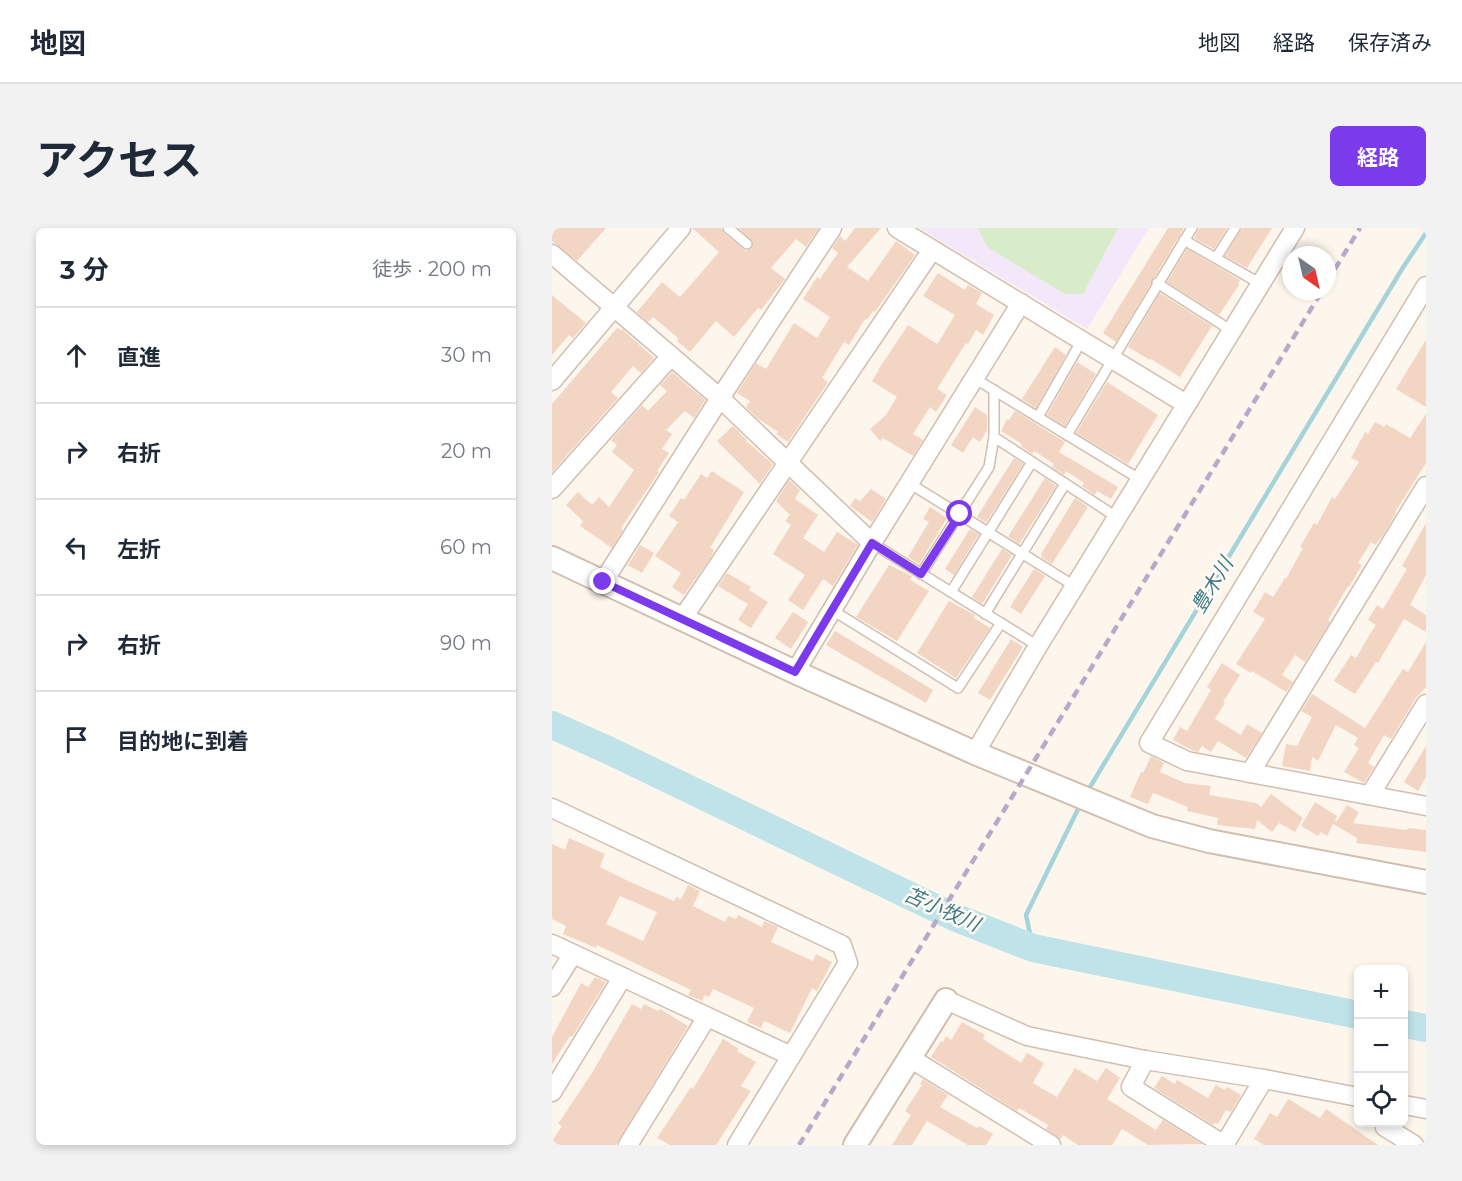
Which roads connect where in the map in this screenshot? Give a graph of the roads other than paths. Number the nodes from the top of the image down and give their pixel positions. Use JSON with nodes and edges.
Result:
{"nodes":[{"id":1,"x":681,"y":228,"type":"edge"},
{"id":2,"x":728,"y":228,"type":"edge"},
{"id":3,"x":832,"y":228,"type":"edge"},
{"id":4,"x":897,"y":228,"type":"edge"},
{"id":5,"x":1192,"y":228,"type":"edge"},
{"id":6,"x":1235,"y":228,"type":"edge"},
{"id":7,"x":1295,"y":228,"type":"edge"},
{"id":8,"x":1184,"y":240,"type":"junction"},
{"id":9,"x":747,"y":244,"type":"dead end"},
{"id":10,"x":932,"y":250,"type":"junction"},
{"id":11,"x":552,"y":254,"type":"edge"},
{"id":12,"x":1216,"y":258,"type":"junction"},
{"id":13,"x":1157,"y":283,"type":"junction"},
{"id":14,"x":1261,"y":284,"type":"junction"},
{"id":15,"x":1424,"y":295,"type":"edge"},
{"id":16,"x":1021,"y":303,"type":"junction"},
{"id":17,"x":615,"y":306,"type":"junction"},
{"id":18,"x":1232,"y":331,"type":"junction"},
{"id":19,"x":1082,"y":340,"type":"junction"},
{"id":20,"x":671,"y":356,"type":"junction"},
{"id":21,"x":1112,"y":358,"type":"junction"},
{"id":22,"x":974,"y":378,"type":"junction"},
{"id":23,"x":552,"y":381,"type":"edge"},
{"id":24,"x":994,"y":390,"type":"junction"},
{"id":25,"x":720,"y":398,"type":"junction"},
{"id":26,"x":1186,"y":404,"type":"junction"},
{"id":27,"x":1038,"y":417,"type":"junction"},
{"id":28,"x":1067,"y":435,"type":"junction"},
{"id":29,"x":994,"y":437,"type":"junction"},
{"id":30,"x":788,"y":461,"type":"junction"},
{"id":31,"x":1032,"y":462,"type":"junction"},
{"id":32,"x":1141,"y":480,"type":"junction"},
{"id":33,"x":909,"y":483,"type":"junction"},
{"id":34,"x":1065,"y":484,"type":"junction"},
{"id":35,"x":1426,"y":486,"type":"edge"},
{"id":36,"x":552,"y":489,"type":"edge"},
{"id":37,"x":960,"y":514,"type":"junction"},
{"id":38,"x":1118,"y":518,"type":"junction"},
{"id":39,"x":988,"y":532,"type":"junction"},
{"id":40,"x":872,"y":543,"type":"junction"},
{"id":41,"x":1022,"y":553,"type":"junction"},
{"id":42,"x":552,"y":558,"type":"edge"},
{"id":43,"x":921,"y":574,"type":"junction"},
{"id":44,"x":603,"y":582,"type":"junction"},
{"id":45,"x":1076,"y":587,"type":"junction"},
{"id":46,"x":951,"y":592,"type":"junction"},
{"id":47,"x":832,"y":610,"type":"junction"},
{"id":48,"x":985,"y":614,"type":"junction"},
{"id":49,"x":682,"y":619,"type":"junction"},
{"id":50,"x":1001,"y":624,"type":"junction"},
{"id":51,"x":1038,"y":646,"type":"junction"},
{"id":52,"x":795,"y":672,"type":"junction"},
{"id":53,"x":1426,"y":704,"type":"edge"},
{"id":54,"x":975,"y":753,"type":"junction"},
{"id":55,"x":1250,"y":773,"type":"junction"},
{"id":56,"x":1370,"y":795,"type":"junction"},
{"id":57,"x":1426,"y":807,"type":"edge"},
{"id":58,"x":552,"y":808,"type":"edge"},
{"id":59,"x":1426,"y":882,"type":"edge"},
{"id":60,"x":552,"y":944,"type":"edge"},
{"id":61,"x":573,"y":954,"type":"junction"},
{"id":62,"x":622,"y":978,"type":"junction"},
{"id":63,"x":552,"y":987,"type":"edge"},
{"id":64,"x":946,"y":1000,"type":"joint"},
{"id":65,"x":707,"y":1017,"type":"junction"},
{"id":66,"x":791,"y":1056,"type":"junction"},
{"id":67,"x":910,"y":1058,"type":"junction"},
{"id":68,"x":1145,"y":1060,"type":"junction"},
{"id":69,"x":1264,"y":1079,"type":"junction"},
{"id":70,"x":552,"y":1092,"type":"edge"},
{"id":71,"x":1354,"y":1096,"type":"edge"},
{"id":72,"x":1408,"y":1106,"type":"edge"},
{"id":73,"x":1426,"y":1109,"type":"edge"},
{"id":74,"x":1384,"y":1127,"type":"edge"},
{"id":75,"x":861,"y":1143,"type":"edge"},
{"id":76,"x":1230,"y":1143,"type":"edge"},
{"id":77,"x":628,"y":1145,"type":"edge"},
{"id":78,"x":736,"y":1145,"type":"edge"},
{"id":79,"x":1051,"y":1145,"type":"edge"},
{"id":80,"x":1414,"y":1145,"type":"edge"}],
"edges":[{"from":1,"to":17,"type":"street"},
{"from":2,"to":9,"type":"lane"},
{"from":3,"to":25,"type":"street"},
{"from":4,"to":10,"type":"street"},
{"from":5,"to":8,"type":"lane"},
{"from":6,"to":12,"type":"lane"},
{"from":7,"to":14,"type":"street"},
{"from":8,"to":12,"type":"lane"},
{"from":8,"to":13,"type":"lane"},
{"from":10,"to":16,"type":"street"},
{"from":10,"to":30,"type":"street"},
{"from":11,"to":17,"type":"street"},
{"from":12,"to":14,"type":"lane"},
{"from":13,"to":18,"type":"lane"},
{"from":13,"to":21,"type":"lane"},
{"from":14,"to":18,"type":"street"},
{"from":15,"to":55,"type":"street"},
{"from":16,"to":19,"type":"street"},
{"from":16,"to":22,"type":"street"},
{"from":17,"to":20,"type":"street"},
{"from":17,"to":23,"type":"street"},
{"from":18,"to":26,"type":"street"},
{"from":19,"to":21,"type":"street"},
{"from":19,"to":27,"type":"lane"},
{"from":20,"to":25,"type":"street"},
{"from":20,"to":36,"type":"street"},
{"from":21,"to":26,"type":"street"},
{"from":21,"to":28,"type":"lane"},
{"from":22,"to":24,"type":"lane"},
{"from":22,"to":33,"type":"street"},
{"from":24,"to":27,"type":"lane"},
{"from":24,"to":29,"type":"lane"},
{"from":25,"to":30,"type":"street"},
{"from":25,"to":44,"type":"street"},
{"from":26,"to":32,"type":"street"},
{"from":27,"to":28,"type":"lane"},
{"from":28,"to":32,"type":"lane"},
{"from":29,"to":31,"type":"lane"},
{"from":29,"to":37,"type":"lane"},
{"from":30,"to":40,"type":"street"},
{"from":30,"to":49,"type":"street"},
{"from":31,"to":34,"type":"lane"},
{"from":31,"to":39,"type":"lane"},
{"from":32,"to":38,"type":"street"},
{"from":33,"to":37,"type":"lane"},
{"from":33,"to":40,"type":"street"},
{"from":34,"to":38,"type":"lane"},
{"from":34,"to":41,"type":"lane"},
{"from":35,"to":55,"type":"street"},
{"from":37,"to":39,"type":"lane"},
{"from":37,"to":43,"type":"lane"},
{"from":38,"to":45,"type":"street"},
{"from":39,"to":41,"type":"lane"},
{"from":39,"to":46,"type":"lane"},
{"from":40,"to":43,"type":"lane"},
{"from":40,"to":47,"type":"street"},
{"from":41,"to":45,"type":"lane"},
{"from":41,"to":48,"type":"lane"},
{"from":42,"to":44,"type":"street"},
{"from":43,"to":46,"type":"lane"},
{"from":44,"to":49,"type":"street"},
{"from":45,"to":51,"type":"street"},
{"from":46,"to":48,"type":"lane"},
{"from":47,"to":50,"type":"lane"},
{"from":47,"to":52,"type":"street"},
{"from":48,"to":50,"type":"lane"},
{"from":49,"to":52,"type":"street"},
{"from":50,"to":51,"type":"lane"},
{"from":51,"to":54,"type":"street"},
{"from":52,"to":54,"type":"street"},
{"from":53,"to":56,"type":"street"},
{"from":54,"to":59,"type":"street"},
{"from":55,"to":56,"type":"street"},
{"from":56,"to":57,"type":"street"},
{"from":58,"to":66,"type":"street"},
{"from":60,"to":61,"type":"street"},
{"from":61,"to":62,"type":"street"},
{"from":61,"to":63,"type":"street"},
{"from":62,"to":65,"type":"street"},
{"from":62,"to":70,"type":"street"},
{"from":64,"to":67,"type":"street"},
{"from":64,"to":68,"type":"street"},
{"from":65,"to":66,"type":"street"},
{"from":65,"to":77,"type":"street"},
{"from":66,"to":78,"type":"street"},
{"from":67,"to":75,"type":"street"},
{"from":67,"to":79,"type":"street"},
{"from":68,"to":69,"type":"street"},
{"from":68,"to":76,"type":"street"},
{"from":69,"to":71,"type":"street"},
{"from":69,"to":76,"type":"street"},
{"from":72,"to":73,"type":"street"},
{"from":74,"to":80,"type":"street"}]}
